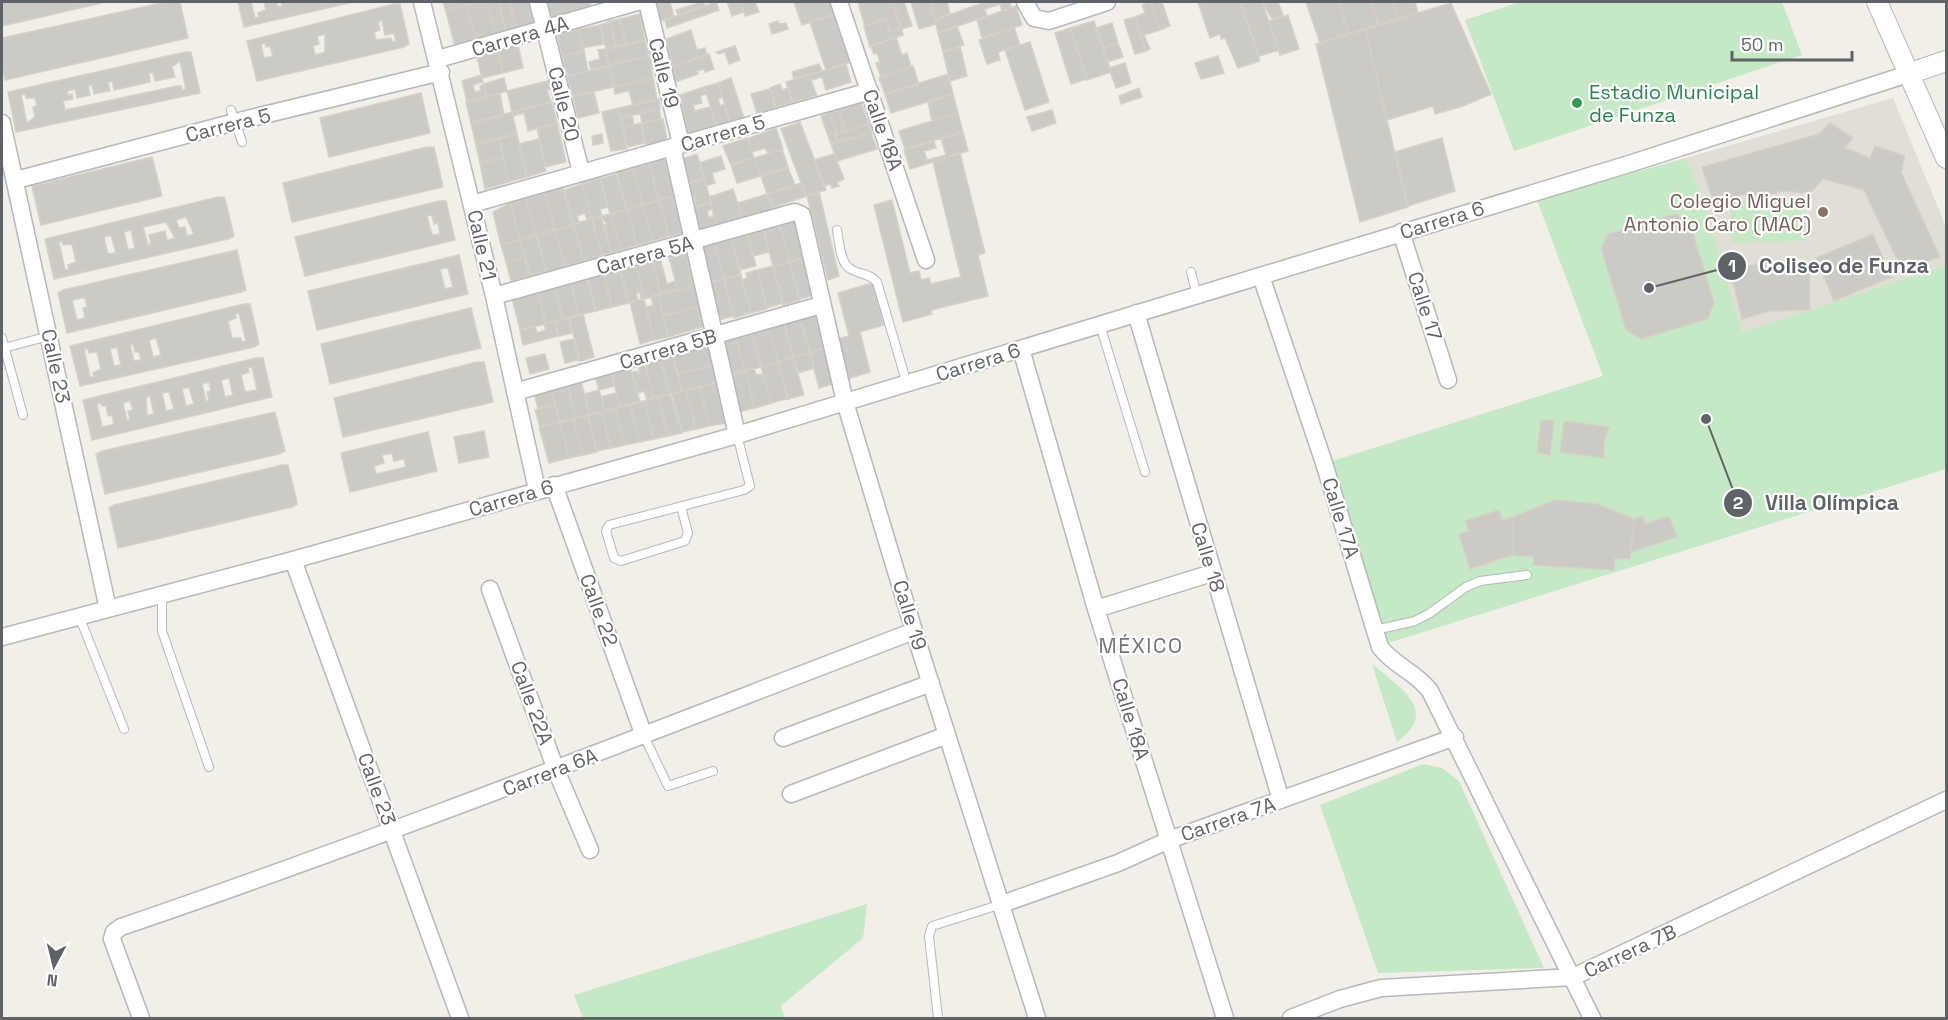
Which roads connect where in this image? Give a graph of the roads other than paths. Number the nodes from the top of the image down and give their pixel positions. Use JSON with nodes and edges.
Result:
{"nodes":[{"id":1,"x":422,"y":2,"type":"edge"},
{"id":2,"x":538,"y":2,"type":"edge"},
{"id":3,"x":637,"y":2,"type":"edge"},
{"id":4,"x":647,"y":2,"type":"edge"},
{"id":5,"x":839,"y":2,"type":"edge"},
{"id":6,"x":1107,"y":2,"type":"edge"},
{"id":7,"x":1877,"y":2,"type":"edge"},
{"id":8,"x":1025,"y":3,"type":"edge"},
{"id":9,"x":545,"y":29,"type":"junction"},
{"id":10,"x":1947,"y":61,"type":"edge"},
{"id":11,"x":439,"y":66,"type":"junction"},
{"id":12,"x":1908,"y":74,"type":"junction"},
{"id":13,"x":870,"y":91,"type":"junction"},
{"id":14,"x":233,"y":116,"type":"junction"},
{"id":15,"x":2,"y":123,"type":"edge"},
{"id":16,"x":242,"y":142,"type":"dead end"},
{"id":17,"x":677,"y":146,"type":"junction"},
{"id":18,"x":1947,"y":158,"type":"edge"},
{"id":19,"x":581,"y":172,"type":"junction"},
{"id":20,"x":16,"y":180,"type":"junction"},
{"id":21,"x":472,"y":204,"type":"junction"},
{"id":22,"x":795,"y":212,"type":"joint"},
{"id":23,"x":837,"y":230,"type":"dead end"},
{"id":24,"x":1401,"y":232,"type":"junction"},
{"id":25,"x":692,"y":242,"type":"junction"},
{"id":26,"x":926,"y":260,"type":"dead end"},
{"id":27,"x":1191,"y":272,"type":"dead end"},
{"id":28,"x":1261,"y":276,"type":"junction"},
{"id":29,"x":494,"y":296,"type":"junction"},
{"id":30,"x":1197,"y":296,"type":"junction"},
{"id":31,"x":821,"y":305,"type":"junction"},
{"id":32,"x":1136,"y":313,"type":"junction"},
{"id":33,"x":1100,"y":325,"type":"junction"},
{"id":34,"x":50,"y":336,"type":"junction"},
{"id":35,"x":714,"y":337,"type":"junction"},
{"id":36,"x":2,"y":338,"type":"edge"},
{"id":37,"x":4,"y":348,"type":"junction"},
{"id":38,"x":1021,"y":349,"type":"junction"},
{"id":39,"x":1448,"y":380,"type":"dead end"},
{"id":40,"x":907,"y":384,"type":"junction"},
{"id":41,"x":514,"y":392,"type":"junction"},
{"id":42,"x":845,"y":402,"type":"junction"},
{"id":43,"x":23,"y":415,"type":"dead end"},
{"id":44,"x":737,"y":435,"type":"junction"},
{"id":45,"x":1145,"y":472,"type":"dead end"},
{"id":46,"x":554,"y":484,"type":"junction"},
{"id":47,"x":537,"y":490,"type":"junction"},
{"id":48,"x":681,"y":507,"type":"junction"},
{"id":49,"x":293,"y":560,"type":"junction"},
{"id":50,"x":1212,"y":573,"type":"junction"},
{"id":51,"x":1527,"y":575,"type":"dead end"},
{"id":52,"x":490,"y":589,"type":"dead end"},
{"id":53,"x":162,"y":594,"type":"junction"},
{"id":54,"x":108,"y":609,"type":"junction"},
{"id":55,"x":1096,"y":609,"type":"junction"},
{"id":56,"x":79,"y":616,"type":"junction"},
{"id":57,"x":1375,"y":630,"type":"junction"},
{"id":58,"x":914,"y":631,"type":"junction"},
{"id":59,"x":2,"y":637,"type":"edge"},
{"id":60,"x":931,"y":683,"type":"junction"},
{"id":61,"x":124,"y":729,"type":"dead end"},
{"id":62,"x":947,"y":735,"type":"junction"},
{"id":63,"x":644,"y":736,"type":"junction"},
{"id":64,"x":1455,"y":737,"type":"junction"},
{"id":65,"x":783,"y":738,"type":"dead end"},
{"id":66,"x":209,"y":767,"type":"dead end"},
{"id":67,"x":556,"y":770,"type":"junction"},
{"id":68,"x":713,"y":771,"type":"dead end"},
{"id":69,"x":791,"y":794,"type":"dead end"},
{"id":70,"x":1281,"y":800,"type":"junction"},
{"id":71,"x":1947,"y":800,"type":"edge"},
{"id":72,"x":393,"y":831,"type":"junction"},
{"id":73,"x":1169,"y":840,"type":"junction"},
{"id":74,"x":590,"y":850,"type":"dead end"},
{"id":75,"x":1002,"y":904,"type":"junction"},
{"id":76,"x":1573,"y":977,"type":"junction"},
{"id":77,"x":141,"y":1018,"type":"edge"},
{"id":78,"x":460,"y":1018,"type":"edge"},
{"id":79,"x":938,"y":1018,"type":"edge"},
{"id":80,"x":1037,"y":1018,"type":"edge"},
{"id":81,"x":1225,"y":1018,"type":"edge"},
{"id":82,"x":1291,"y":1018,"type":"edge"},
{"id":83,"x":1592,"y":1018,"type":"edge"}],
"edges":[{"from":1,"to":11,"type":"street","name":"Calle 21"},
{"from":2,"to":9,"type":"street","name":"Calle 20"},
{"from":3,"to":9,"type":"street","name":"Carrera 4A"},
{"from":4,"to":17,"type":"street","name":"Calle 19"},
{"from":5,"to":13,"type":"street","name":"Calle 18A"},
{"from":6,"to":8,"type":"street"},
{"from":7,"to":12,"type":"street"},
{"from":9,"to":11,"type":"street","name":"Carrera 4A"},
{"from":9,"to":19,"type":"street","name":"Calle 20"},
{"from":10,"to":12,"type":"street","name":"Carrera 6"},
{"from":11,"to":14,"type":"street","name":"Carrera 5"},
{"from":11,"to":21,"type":"street","name":"Calle 21"},
{"from":12,"to":18,"type":"street"},
{"from":12,"to":24,"type":"street","name":"Carrera 6"},
{"from":13,"to":17,"type":"street","name":"Carrera 5"},
{"from":13,"to":26,"type":"street","name":"Calle 18A"},
{"from":14,"to":16,"type":"lane"},
{"from":14,"to":20,"type":"street","name":"Carrera 5"},
{"from":15,"to":20,"type":"street","name":"Calle 23"},
{"from":17,"to":19,"type":"street","name":"Carrera 5"},
{"from":17,"to":25,"type":"street","name":"Calle 19"},
{"from":19,"to":21,"type":"street","name":"Carrera 5"},
{"from":20,"to":34,"type":"street","name":"Calle 23"},
{"from":21,"to":29,"type":"street","name":"Calle 21"},
{"from":22,"to":25,"type":"street","name":"Carrera 5A"},
{"from":22,"to":31,"type":"street","name":"Calle 19"},
{"from":23,"to":40,"type":"lane"},
{"from":24,"to":28,"type":"street","name":"Carrera 6"},
{"from":24,"to":39,"type":"street","name":"Calle 17"},
{"from":25,"to":29,"type":"street","name":"Carrera 5A"},
{"from":25,"to":35,"type":"street","name":"Calle 19"},
{"from":27,"to":30,"type":"lane"},
{"from":28,"to":30,"type":"street","name":"Carrera 6"},
{"from":28,"to":57,"type":"street","name":"Calle 17A"},
{"from":29,"to":41,"type":"street","name":"Calle 21"},
{"from":30,"to":32,"type":"street","name":"Carrera 6"},
{"from":31,"to":35,"type":"street","name":"Carrera 5B"},
{"from":31,"to":42,"type":"street","name":"Calle 19"},
{"from":32,"to":33,"type":"street","name":"Carrera 6"},
{"from":32,"to":50,"type":"street","name":"Calle 18"},
{"from":33,"to":38,"type":"street","name":"Carrera 6"},
{"from":33,"to":45,"type":"lane"},
{"from":34,"to":37,"type":"lane"},
{"from":34,"to":54,"type":"street","name":"Calle 23"},
{"from":35,"to":41,"type":"street","name":"Carrera 5B"},
{"from":35,"to":44,"type":"street","name":"Calle 19"},
{"from":36,"to":37,"type":"lane"},
{"from":37,"to":43,"type":"lane"},
{"from":38,"to":40,"type":"street","name":"Carrera 6"},
{"from":38,"to":55,"type":"street","name":"Calle 18A"},
{"from":40,"to":42,"type":"street","name":"Carrera 6"},
{"from":41,"to":47,"type":"street","name":"Calle 21"},
{"from":42,"to":44,"type":"street","name":"Carrera 6"},
{"from":42,"to":58,"type":"street","name":"Calle 19"},
{"from":44,"to":46,"type":"street","name":"Carrera 6"},
{"from":44,"to":48,"type":"lane"},
{"from":46,"to":47,"type":"street","name":"Carrera 6"},
{"from":46,"to":63,"type":"street","name":"Calle 22"},
{"from":47,"to":49,"type":"street","name":"Carrera 6"},
{"from":48,"to":48,"type":"lane"},
{"from":49,"to":53,"type":"street","name":"Carrera 6"},
{"from":49,"to":72,"type":"street","name":"Calle 23"},
{"from":50,"to":55,"type":"street"},
{"from":50,"to":70,"type":"street","name":"Calle 18"},
{"from":51,"to":57,"type":"lane"},
{"from":52,"to":67,"type":"street","name":"Calle 22A"},
{"from":53,"to":54,"type":"street","name":"Carrera 6"},
{"from":53,"to":66,"type":"lane"},
{"from":54,"to":56,"type":"street","name":"Carrera 6"},
{"from":55,"to":73,"type":"street","name":"Calle 18A"},
{"from":56,"to":59,"type":"street","name":"Carrera 6"},
{"from":56,"to":61,"type":"lane"},
{"from":57,"to":64,"type":"street","name":"Calle 17A"},
{"from":58,"to":60,"type":"street","name":"Calle 19"},
{"from":58,"to":63,"type":"street","name":"Carrera 6A"},
{"from":60,"to":62,"type":"street","name":"Calle 19"},
{"from":60,"to":65,"type":"street"},
{"from":62,"to":69,"type":"street"},
{"from":62,"to":75,"type":"street","name":"Calle 19"},
{"from":63,"to":67,"type":"street","name":"Carrera 6A"},
{"from":63,"to":68,"type":"lane"},
{"from":64,"to":70,"type":"street","name":"Carrera 7A"},
{"from":64,"to":76,"type":"street","name":"Calle 17A"},
{"from":67,"to":72,"type":"street","name":"Carrera 6A"},
{"from":67,"to":74,"type":"street","name":"Calle 22A"},
{"from":70,"to":73,"type":"street","name":"Carrera 7A"},
{"from":71,"to":76,"type":"street","name":"Carrera 7B"},
{"from":72,"to":77,"type":"street","name":"Carrera 6A"},
{"from":72,"to":78,"type":"street","name":"Calle 23"},
{"from":73,"to":75,"type":"street","name":"Carrera 7A"},
{"from":73,"to":81,"type":"street","name":"Calle 18A"},
{"from":75,"to":79,"type":"lane"},
{"from":75,"to":80,"type":"street","name":"Calle 19"},
{"from":76,"to":82,"type":"street","name":"Carrera 7B"},
{"from":76,"to":83,"type":"street","name":"Calle 17A"}]}
